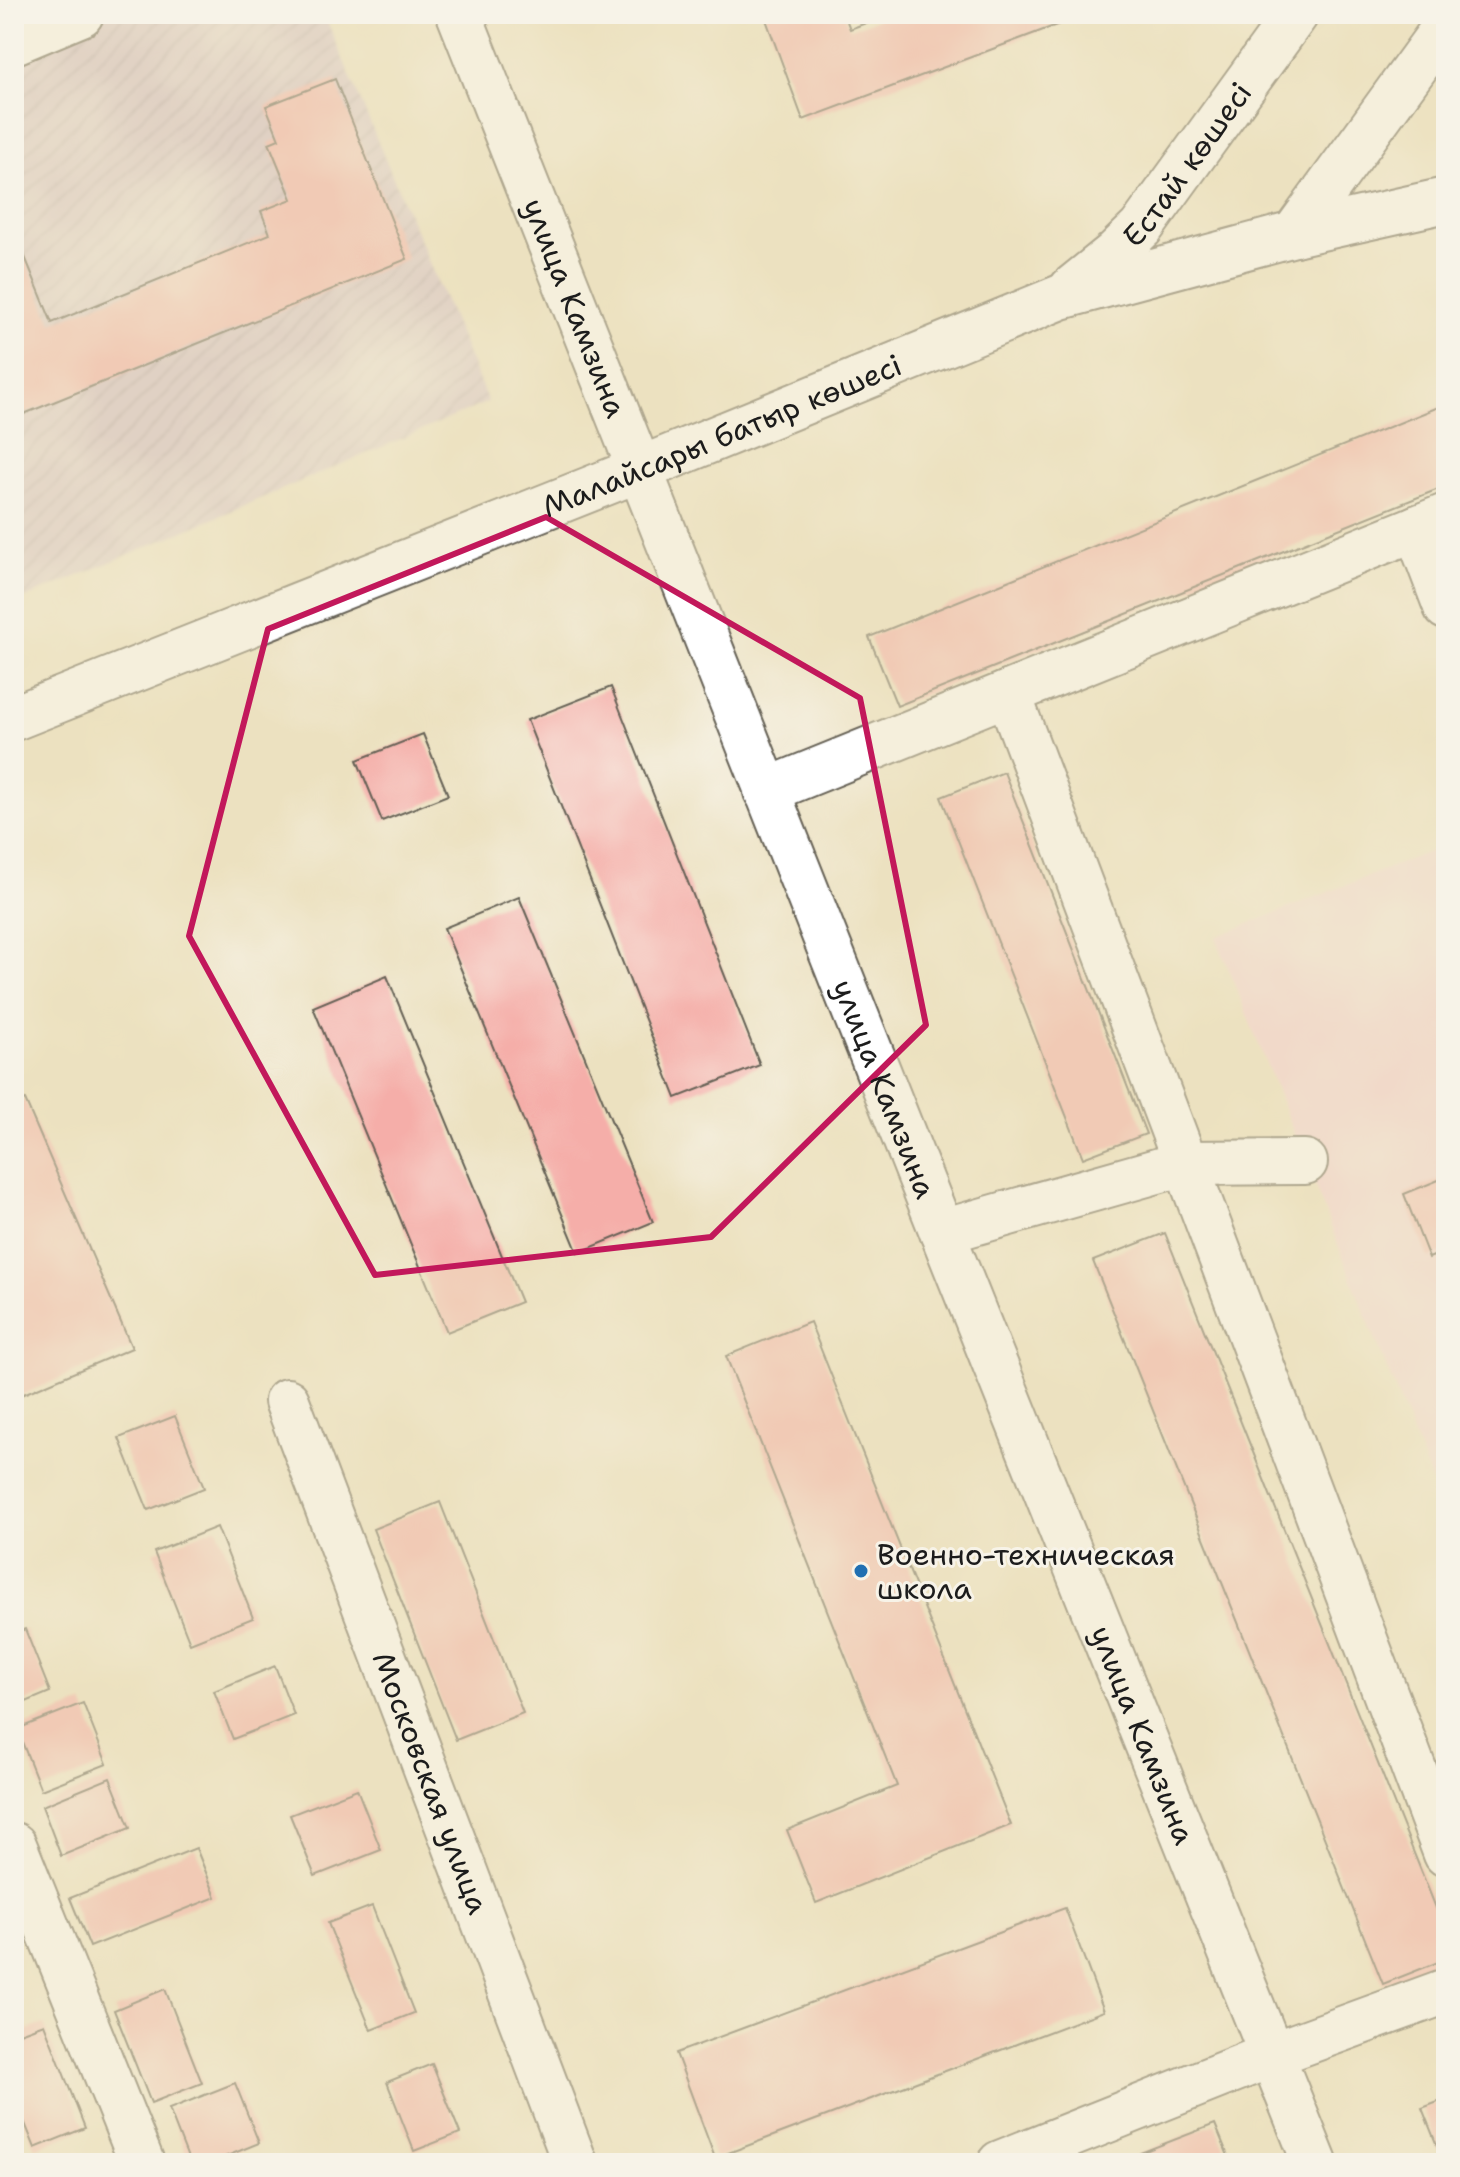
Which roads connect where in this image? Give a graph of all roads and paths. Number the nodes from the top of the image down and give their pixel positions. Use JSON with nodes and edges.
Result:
{"nodes":[{"id":1,"x":81,"y":14,"type":"edge"},
{"id":2,"x":459,"y":14,"type":"edge"},
{"id":3,"x":1296,"y":14,"type":"edge"},
{"id":4,"x":1446,"y":25,"type":"edge"},
{"id":5,"x":14,"y":42,"type":"edge"},
{"id":6,"x":1446,"y":200,"type":"edge"},
{"id":7,"x":1294,"y":234,"type":"junction"},
{"id":8,"x":1061,"y":297,"type":"junction"},
{"id":9,"x":638,"y":470,"type":"junction"},
{"id":10,"x":1431,"y":522,"type":"edge"},
{"id":11,"x":1446,"y":607,"type":"edge"},
{"id":12,"x":1008,"y":693,"type":"junction"},
{"id":13,"x":14,"y":718,"type":"edge"},
{"id":14,"x":766,"y":791,"type":"junction"},
{"id":15,"x":1305,"y":1162,"type":"dead end"},
{"id":16,"x":1185,"y":1163,"type":"junction"},
{"id":17,"x":942,"y":1232,"type":"junction"},
{"id":18,"x":287,"y":1401,"type":"dead end"},
{"id":19,"x":14,"y":1845,"type":"edge"},
{"id":20,"x":1446,"y":1854,"type":"edge"},
{"id":21,"x":1446,"y":1991,"type":"edge"},
{"id":22,"x":1271,"y":2055,"type":"junction"},
{"id":23,"x":1026,"y":2158,"type":"edge"},
{"id":24,"x":142,"y":2163,"type":"edge"},
{"id":25,"x":575,"y":2163,"type":"edge"},
{"id":26,"x":1315,"y":2163,"type":"edge"}],
"edges":[{"from":1,"to":5,"type":"main road"},
{"from":2,"to":9,"type":"main road","name":"улица Камзина"},
{"from":3,"to":8,"type":"main road","name":"Естай көшесі"},
{"from":4,"to":7,"type":"main road"},
{"from":6,"to":7,"type":"main road","name":"Малайсары батыр көшесі"},
{"from":7,"to":8,"type":"main road","name":"Малайсары батыр көшесі"},
{"from":8,"to":9,"type":"main road","name":"Малайсары батыр көшесі"},
{"from":9,"to":13,"type":"main road","name":"Малайсары батыр көшесі"},
{"from":9,"to":14,"type":"main road","name":"улица Камзина"},
{"from":10,"to":11,"type":"main road"},
{"from":10,"to":12,"type":"main road"},
{"from":12,"to":14,"type":"main road"},
{"from":12,"to":16,"type":"main road"},
{"from":14,"to":17,"type":"main road","name":"улица Камзина"},
{"from":15,"to":16,"type":"main road"},
{"from":16,"to":17,"type":"main road"},
{"from":16,"to":20,"type":"main road"},
{"from":17,"to":22,"type":"main road","name":"улица Камзина"},
{"from":18,"to":25,"type":"main road","name":"Московская улица"},
{"from":19,"to":24,"type":"main road"},
{"from":21,"to":22,"type":"main road"},
{"from":22,"to":23,"type":"main road"},
{"from":22,"to":26,"type":"main road","name":"улица Камзина"}]}
